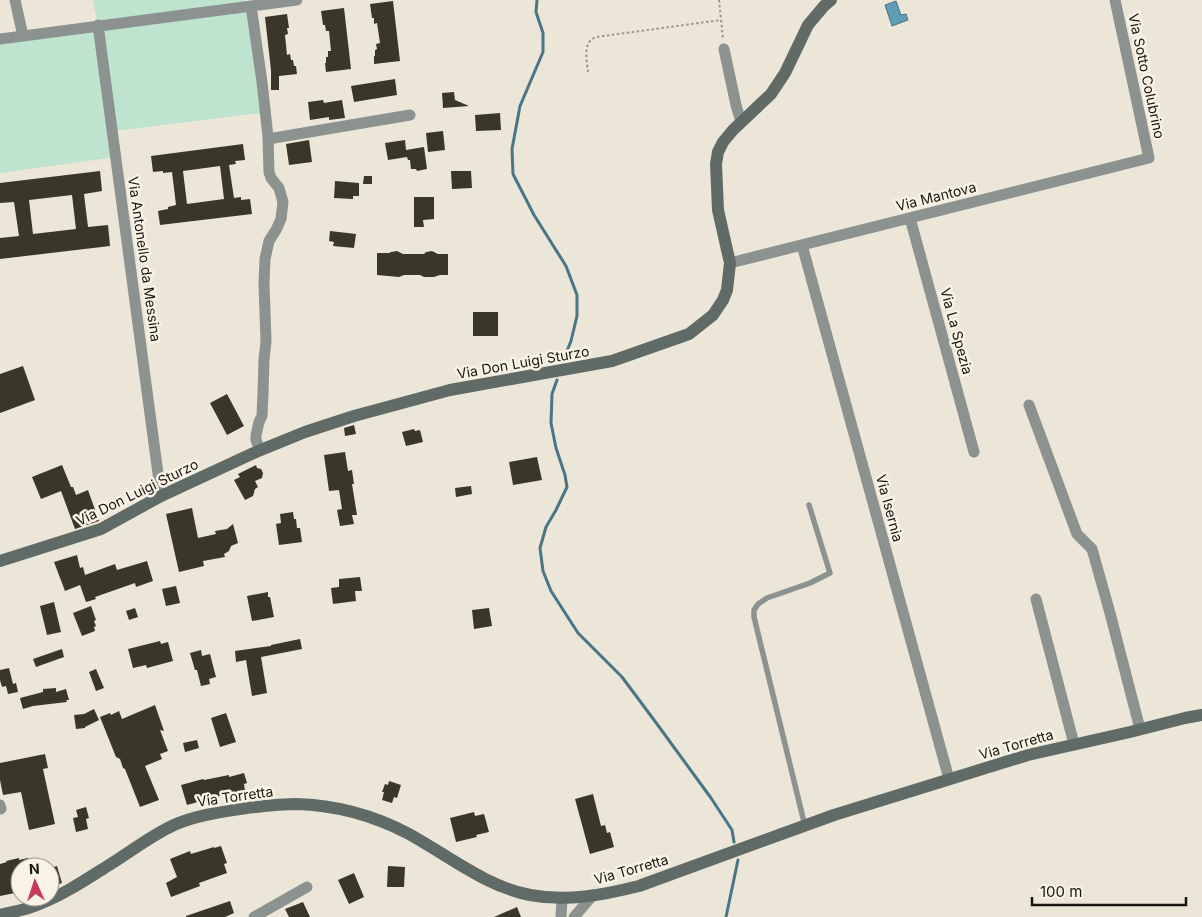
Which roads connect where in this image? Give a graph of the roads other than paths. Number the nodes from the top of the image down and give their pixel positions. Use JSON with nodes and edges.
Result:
{"nodes":[{"id":1,"x":15,"y":0,"type":"edge"},
{"id":2,"x":297,"y":0,"type":"edge"},
{"id":3,"x":831,"y":0,"type":"edge"},
{"id":4,"x":1115,"y":0,"type":"edge"},
{"id":5,"x":248,"y":4,"type":"edge"},
{"id":6,"x":98,"y":25,"type":"junction"},
{"id":7,"x":23,"y":36,"type":"junction"},
{"id":8,"x":0,"y":39,"type":"edge"},
{"id":9,"x":724,"y":48,"type":"road end"},
{"id":10,"x":410,"y":115,"type":"dead end"},
{"id":11,"x":741,"y":122,"type":"junction"},
{"id":12,"x":268,"y":139,"type":"junction"},
{"id":13,"x":1149,"y":158,"type":"joint"},
{"id":14,"x":910,"y":218,"type":"junction"},
{"id":15,"x":802,"y":245,"type":"junction"},
{"id":16,"x":730,"y":263,"type":"junction"},
{"id":17,"x":1029,"y":405,"type":"dead end"},
{"id":18,"x":260,"y":450,"type":"junction"},
{"id":19,"x":974,"y":452,"type":"dead end"},
{"id":20,"x":161,"y":496,"type":"junction"},
{"id":21,"x":809,"y":505,"type":"dead end"},
{"id":22,"x":0,"y":561,"type":"edge"},
{"id":23,"x":1036,"y":600,"type":"dead end"},
{"id":24,"x":1202,"y":715,"type":"edge"},
{"id":25,"x":1140,"y":729,"type":"junction"},
{"id":26,"x":1074,"y":744,"type":"junction"},
{"id":27,"x":950,"y":779,"type":"junction"},
{"id":28,"x":805,"y":826,"type":"junction"},
{"id":29,"x":307,"y":887,"type":"dead end"},
{"id":30,"x":593,"y":896,"type":"junction"},
{"id":31,"x":562,"y":898,"type":"junction"},
{"id":32,"x":0,"y":915,"type":"edge"},
{"id":33,"x":254,"y":917,"type":"edge"},
{"id":34,"x":561,"y":917,"type":"edge"},
{"id":35,"x":574,"y":917,"type":"edge"}],
"edges":[{"from":1,"to":7,"type":"street"},
{"from":2,"to":5,"type":"street"},
{"from":3,"to":11,"type":"street","name":"Via Don Luigi Sturzo"},
{"from":4,"to":13,"type":"street","name":"Via Sotto Colubrino"},
{"from":5,"to":6,"type":"street"},
{"from":5,"to":12,"type":"street"},
{"from":6,"to":7,"type":"street"},
{"from":6,"to":20,"type":"street","name":"Via Antonello da Messina"},
{"from":7,"to":8,"type":"street"},
{"from":9,"to":11,"type":"street"},
{"from":10,"to":12,"type":"street"},
{"from":11,"to":16,"type":"street","name":"Via Don Luigi Sturzo"},
{"from":12,"to":18,"type":"street"},
{"from":13,"to":14,"type":"street","name":"Via Mantova"},
{"from":14,"to":15,"type":"street","name":"Via Mantova"},
{"from":14,"to":19,"type":"street","name":"Via La Spezia"},
{"from":15,"to":16,"type":"street","name":"Via Mantova"},
{"from":15,"to":27,"type":"street","name":"Via Isernia"},
{"from":16,"to":18,"type":"street","name":"Via Don Luigi Sturzo"},
{"from":17,"to":25,"type":"street"},
{"from":18,"to":20,"type":"street","name":"Via Don Luigi Sturzo"},
{"from":20,"to":22,"type":"street","name":"Via Don Luigi Sturzo"},
{"from":21,"to":28,"type":"lane"},
{"from":23,"to":26,"type":"street"},
{"from":24,"to":25,"type":"street","name":"Via Torretta"},
{"from":25,"to":26,"type":"street","name":"Via Torretta"},
{"from":26,"to":27,"type":"street","name":"Via Torretta"},
{"from":27,"to":28,"type":"street","name":"Via Torretta"},
{"from":28,"to":30,"type":"street","name":"Via Torretta"},
{"from":29,"to":33,"type":"street"},
{"from":30,"to":31,"type":"street","name":"Via Torretta"},
{"from":30,"to":35,"type":"street"},
{"from":31,"to":32,"type":"street","name":"Via Torretta"},
{"from":31,"to":34,"type":"street"}]}
